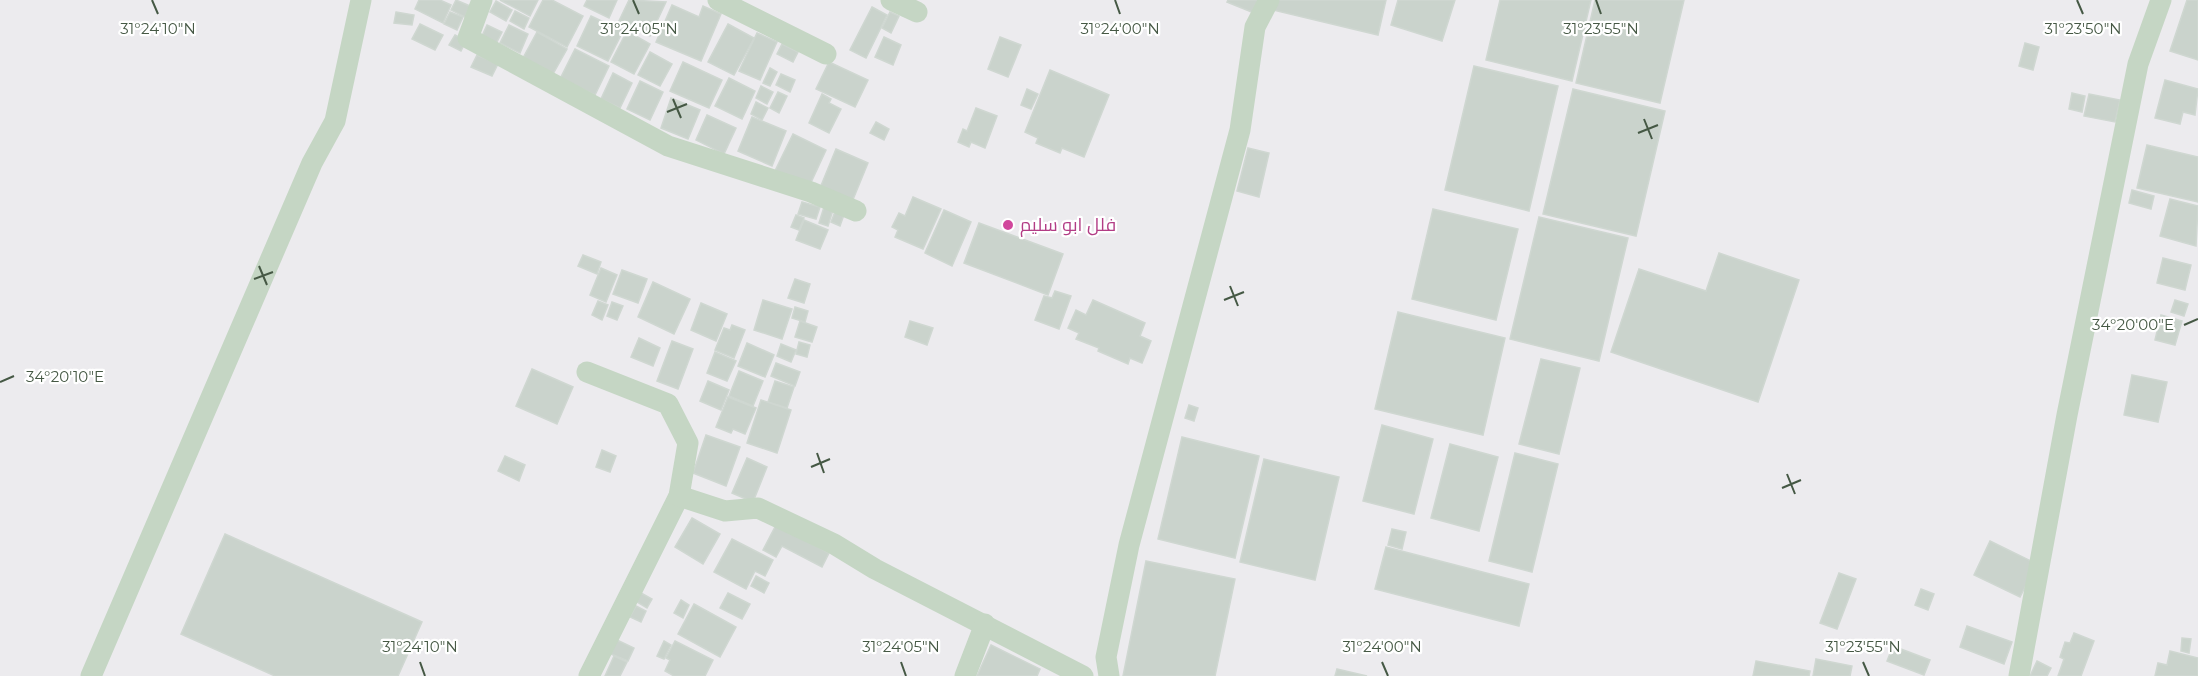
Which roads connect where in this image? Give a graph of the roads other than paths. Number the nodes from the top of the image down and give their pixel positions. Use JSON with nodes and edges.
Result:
{"nodes":[{"id":1,"x":361,"y":0,"type":"edge"},
{"id":2,"x":482,"y":0,"type":"edge"},
{"id":3,"x":718,"y":0,"type":"edge"},
{"id":4,"x":891,"y":0,"type":"edge"},
{"id":5,"x":1269,"y":0,"type":"edge"},
{"id":6,"x":2161,"y":0,"type":"edge"},
{"id":7,"x":917,"y":12,"type":"dead end"},
{"id":8,"x":826,"y":54,"type":"dead end"},
{"id":9,"x":856,"y":211,"type":"dead end"},
{"id":10,"x":586,"y":372,"type":"dead end"},
{"id":11,"x":679,"y":496,"type":"junction"},
{"id":12,"x":985,"y":624,"type":"junction"},
{"id":13,"x":91,"y":676,"type":"edge"},
{"id":14,"x":589,"y":676,"type":"edge"},
{"id":15,"x":965,"y":676,"type":"edge"},
{"id":16,"x":1083,"y":676,"type":"edge"},
{"id":17,"x":1109,"y":676,"type":"edge"},
{"id":18,"x":2019,"y":676,"type":"edge"}],
"edges":[{"from":1,"to":13,"type":"street"},
{"from":2,"to":9,"type":"street"},
{"from":3,"to":8,"type":"street"},
{"from":4,"to":7,"type":"street"},
{"from":5,"to":17,"type":"street"},
{"from":6,"to":18,"type":"street"},
{"from":10,"to":11,"type":"street"},
{"from":11,"to":12,"type":"street"},
{"from":11,"to":14,"type":"street"},
{"from":12,"to":15,"type":"street"},
{"from":12,"to":16,"type":"street"}]}
